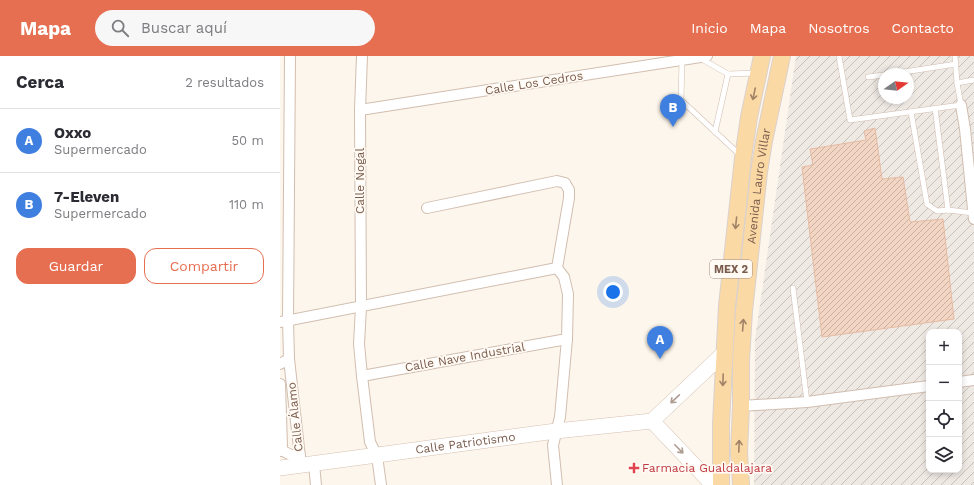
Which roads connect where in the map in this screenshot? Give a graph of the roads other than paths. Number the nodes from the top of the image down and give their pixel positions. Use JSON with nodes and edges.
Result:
{"nodes":[{"id":1,"x":290,"y":56,"type":"edge"},
{"id":2,"x":362,"y":56,"type":"edge"},
{"id":3,"x":762,"y":56,"type":"edge"},
{"id":4,"x":782,"y":56,"type":"edge"},
{"id":5,"x":840,"y":56,"type":"edge"},
{"id":6,"x":955,"y":56,"type":"edge"},
{"id":7,"x":703,"y":57,"type":"edge"},
{"id":8,"x":682,"y":60,"type":"junction"},
{"id":9,"x":956,"y":64,"type":"junction"},
{"id":10,"x":914,"y":70,"type":"edge"},
{"id":11,"x":759,"y":72,"type":"junction"},
{"id":12,"x":728,"y":74,"type":"junction"},
{"id":13,"x":878,"y":76,"type":"edge"},
{"id":14,"x":868,"y":77,"type":"dead end"},
{"id":15,"x":974,"y":80,"type":"edge"},
{"id":16,"x":957,"y":83,"type":"junction"},
{"id":17,"x":961,"y":105,"type":"junction"},
{"id":18,"x":935,"y":108,"type":"junction"},
{"id":19,"x":360,"y":110,"type":"junction"},
{"id":20,"x":911,"y":112,"type":"junction"},
{"id":21,"x":970,"y":129,"type":"edge"},
{"id":22,"x":715,"y":132,"type":"junction"},
{"id":23,"x":743,"y":158,"type":"junction"},
{"id":24,"x":426,"y":208,"type":"dead end"},
{"id":25,"x":948,"y":210,"type":"junction"},
{"id":26,"x":974,"y":216,"type":"edge"},
{"id":27,"x":557,"y":268,"type":"junction"},
{"id":28,"x":793,"y":288,"type":"dead end"},
{"id":29,"x":360,"y":307,"type":"junction"},
{"id":30,"x":284,"y":321,"type":"edge"},
{"id":31,"x":567,"y":339,"type":"junction"},
{"id":32,"x":724,"y":353,"type":"junction"},
{"id":33,"x":284,"y":361,"type":"edge"},
{"id":34,"x":362,"y":376,"type":"junction"},
{"id":35,"x":974,"y":380,"type":"edge"},
{"id":36,"x":962,"y":382,"type":"edge"},
{"id":37,"x":280,"y":384,"type":"edge"},
{"id":38,"x":926,"y":386,"type":"edge"},
{"id":39,"x":807,"y":402,"type":"junction"},
{"id":40,"x":741,"y":406,"type":"junction"},
{"id":41,"x":652,"y":421,"type":"junction"},
{"id":42,"x":556,"y":431,"type":"junction"},
{"id":43,"x":281,"y":450,"type":"edge"},
{"id":44,"x":377,"y":456,"type":"junction"},
{"id":45,"x":305,"y":462,"type":"junction"},
{"id":46,"x":280,"y":468,"type":"edge"},
{"id":47,"x":316,"y":485,"type":"edge"},
{"id":48,"x":381,"y":485,"type":"edge"},
{"id":49,"x":557,"y":485,"type":"edge"},
{"id":50,"x":713,"y":485,"type":"edge"},
{"id":51,"x":721,"y":485,"type":"edge"},
{"id":52,"x":741,"y":485,"type":"edge"}],
"edges":[{"from":1,"to":30,"type":"street","name":"Calle Álamo"},
{"from":2,"to":19,"type":"street","name":"Calle Nogal"},
{"from":3,"to":11,"type":"main road","name":"Avenida Lauro Villar","number":"MEX 2"},
{"from":40,"to":4,"type":"main road","name":"Avenida Lauro Villar","number":"MEX 2","one_way":true},
{"from":5,"to":20,"type":"lane"},
{"from":6,"to":9,"type":"lane"},
{"from":7,"to":8,"type":"street","name":"Calle Los Cedros"},
{"from":7,"to":12,"type":"lane"},
{"from":8,"to":19,"type":"street","name":"Calle Los Cedros"},
{"from":8,"to":22,"type":"lane"},
{"from":9,"to":10,"type":"lane"},
{"from":9,"to":16,"type":"lane"},
{"from":11,"to":12,"type":"lane"},
{"from":11,"to":23,"type":"main road","name":"Avenida Lauro Villar","number":"MEX 2","one_way":true},
{"from":12,"to":22,"type":"lane"},
{"from":13,"to":14,"type":"lane"},
{"from":15,"to":16,"type":"lane"},
{"from":16,"to":17,"type":"lane"},
{"from":17,"to":18,"type":"lane"},
{"from":17,"to":21,"type":"street"},
{"from":18,"to":20,"type":"lane"},
{"from":18,"to":25,"type":"lane"},
{"from":19,"to":29,"type":"street","name":"Calle Nogal"},
{"from":20,"to":25,"type":"lane"},
{"from":21,"to":26,"type":"street"},
{"from":22,"to":23,"type":"lane"},
{"from":23,"to":32,"type":"main road","name":"Avenida Lauro Villar","number":"MEX 2","one_way":true},
{"from":24,"to":27,"type":"street"},
{"from":25,"to":26,"type":"lane"},
{"from":27,"to":29,"type":"street"},
{"from":27,"to":31,"type":"street"},
{"from":28,"to":39,"type":"lane"},
{"from":29,"to":30,"type":"street"},
{"from":29,"to":34,"type":"street","name":"Calle Nogal"},
{"from":30,"to":33,"type":"street","name":"Calle Álamo"},
{"from":31,"to":34,"type":"street","name":"Calle Nave Industrial"},
{"from":31,"to":42,"type":"street"},
{"from":32,"to":41,"type":"street","one_way":true},
{"from":32,"to":51,"type":"main road","name":"Avenida Lauro Villar","number":"MEX 2","one_way":true},
{"from":33,"to":45,"type":"street","name":"Calle Álamo"},
{"from":34,"to":44,"type":"street","name":"Calle Nogal"},
{"from":35,"to":36,"type":"street"},
{"from":37,"to":43,"type":"street"},
{"from":38,"to":39,"type":"street"},
{"from":39,"to":40,"type":"street"},
{"from":52,"to":40,"type":"main road","name":"Avenida Lauro Villar","number":"MEX 2","one_way":true},
{"from":41,"to":42,"type":"street","name":"Calle Patriotismo"},
{"from":41,"to":50,"type":"street","one_way":true},
{"from":42,"to":44,"type":"street","name":"Calle Patriotismo"},
{"from":42,"to":49,"type":"street"},
{"from":43,"to":45,"type":"street"},
{"from":44,"to":45,"type":"street","name":"Calle Patriotismo"},
{"from":44,"to":48,"type":"street","name":"Calle Nogal"},
{"from":45,"to":46,"type":"street","name":"Calle Patriotismo"},
{"from":45,"to":47,"type":"street","name":"Calle Álamo"}]}
